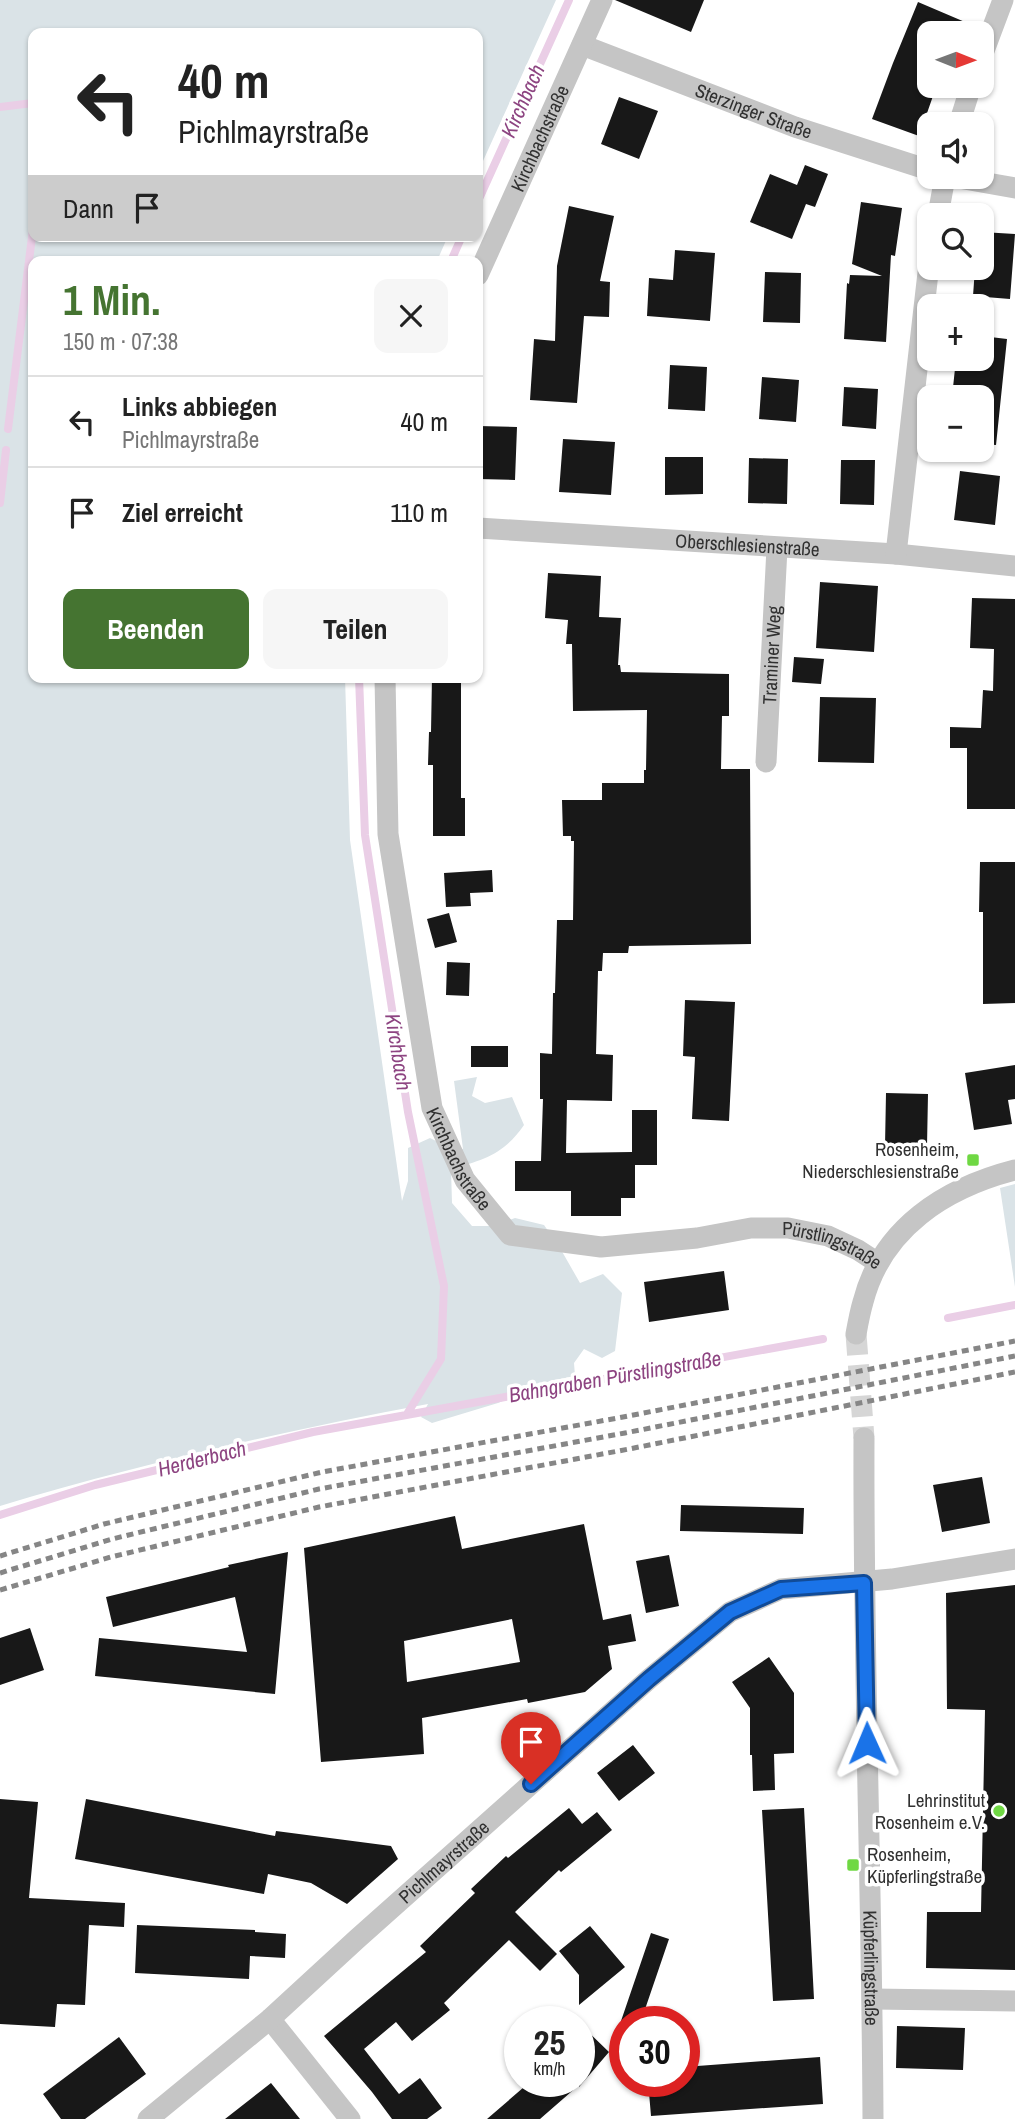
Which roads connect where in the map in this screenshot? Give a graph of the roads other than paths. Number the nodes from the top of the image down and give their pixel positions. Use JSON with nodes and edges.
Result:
{"nodes":[{"id":1,"x":602,"y":0,"type":"edge"},
{"id":2,"x":1003,"y":0,"type":"edge"},
{"id":3,"x":994,"y":24,"type":"edge"},
{"id":4,"x":582,"y":45,"type":"junction"},
{"id":5,"x":917,"y":166,"type":"edge"},
{"id":6,"x":994,"y":184,"type":"edge"},
{"id":7,"x":1015,"y":188,"type":"edge"},
{"id":8,"x":483,"y":264,"type":"edge"},
{"id":9,"x":927,"y":280,"type":"edge"},
{"id":10,"x":483,"y":527,"type":"edge"},
{"id":11,"x":777,"y":548,"type":"junction"},
{"id":12,"x":896,"y":554,"type":"junction"},
{"id":13,"x":1015,"y":566,"type":"edge"},
{"id":14,"x":385,"y":683,"type":"edge"},
{"id":15,"x":766,"y":762,"type":"dead end"},
{"id":16,"x":1015,"y":1170,"type":"edge"},
{"id":17,"x":697,"y":1238,"type":"joint"},
{"id":18,"x":878,"y":1263,"type":"junction"},
{"id":19,"x":856,"y":1334,"type":"tunnel mouth"},
{"id":20,"x":864,"y":1438,"type":"tunnel mouth"},
{"id":21,"x":1015,"y":1559,"type":"edge"},
{"id":22,"x":864,"y":1583,"type":"junction"},
{"id":23,"x":873,"y":1998,"type":"junction"},
{"id":24,"x":1015,"y":2001,"type":"edge"},
{"id":25,"x":270,"y":2019,"type":"junction"},
{"id":26,"x":148,"y":2119,"type":"edge"},
{"id":27,"x":350,"y":2119,"type":"edge"},
{"id":28,"x":873,"y":2119,"type":"edge"}],
"edges":[{"from":1,"to":4,"type":"street","name":"Kirchbachstraße"},
{"from":2,"to":3,"type":"street"},
{"from":4,"to":5,"type":"street","name":"Sterzinger Straße"},
{"from":4,"to":8,"type":"street","name":"Kirchbachstraße"},
{"from":6,"to":7,"type":"street"},
{"from":9,"to":12,"type":"street"},
{"from":10,"to":11,"type":"street","name":"Oberschlesienstraße"},
{"from":11,"to":12,"type":"street","name":"Oberschlesienstraße"},
{"from":11,"to":15,"type":"street","name":"Traminer Weg"},
{"from":12,"to":13,"type":"street","name":"Oberschlesienstraße"},
{"from":14,"to":17,"type":"street","name":"Kirchbachstraße"},
{"from":16,"to":18,"type":"street","name":"Pürstlingstraße"},
{"from":17,"to":18,"type":"street","name":"Pürstlingstraße"},
{"from":18,"to":19,"type":"street"},
{"from":20,"to":22,"type":"street","name":"Küpferlingstraße"},
{"from":21,"to":22,"type":"street","name":"Pichlmayrstraße"},
{"from":22,"to":23,"type":"street","name":"Küpferlingstraße"},
{"from":22,"to":25,"type":"street","name":"Pichlmayrstraße"},
{"from":23,"to":24,"type":"street"},
{"from":23,"to":28,"type":"street","name":"Küpferlingstraße"},
{"from":25,"to":26,"type":"street","name":"Pichlmayrstraße"},
{"from":25,"to":27,"type":"street"}]}
